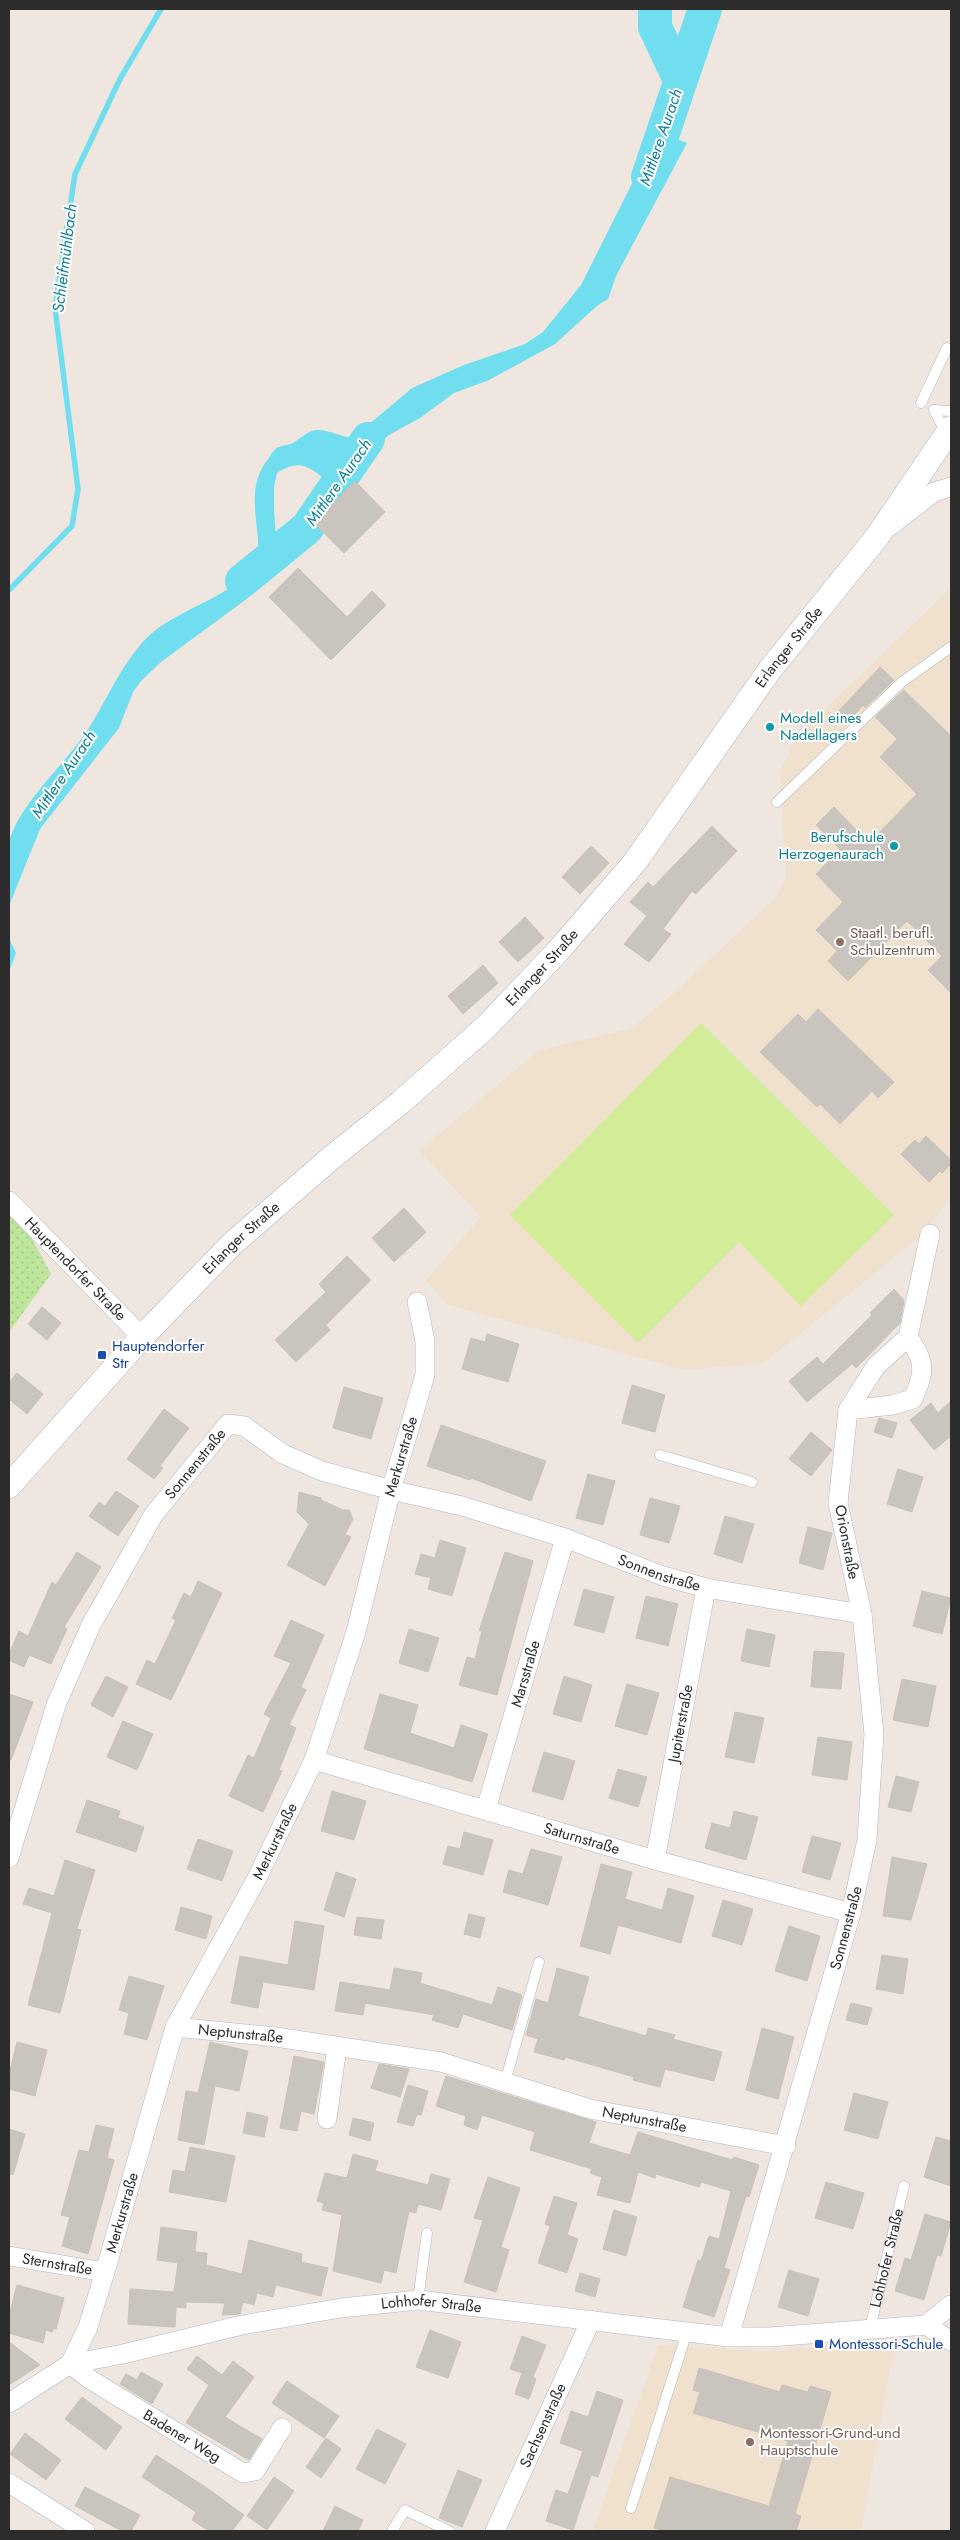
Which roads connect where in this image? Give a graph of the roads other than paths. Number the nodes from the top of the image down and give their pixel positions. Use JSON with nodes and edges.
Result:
{"nodes":[{"id":1,"x":947,"y":348,"type":"dead end"},
{"id":2,"x":921,"y":402,"type":"dead end"},
{"id":3,"x":951,"y":411,"type":"edge"},
{"id":4,"x":950,"y":434,"type":"edge"},
{"id":5,"x":951,"y":487,"type":"edge"},
{"id":6,"x":877,"y":537,"type":"junction"},
{"id":7,"x":951,"y":647,"type":"edge"},
{"id":8,"x":777,"y":802,"type":"dead end"},
{"id":9,"x":9,"y":1200,"type":"edge"},
{"id":10,"x":930,"y":1234,"type":"dead end"},
{"id":11,"x":417,"y":1302,"type":"dead end"},
{"id":12,"x":142,"y":1337,"type":"junction"},
{"id":13,"x":908,"y":1337,"type":"junction"},
{"id":14,"x":848,"y":1410,"type":"junction"},
{"id":15,"x":660,"y":1455,"type":"dead end"},
{"id":16,"x":752,"y":1482,"type":"dead end"},
{"id":17,"x":9,"y":1486,"type":"edge"},
{"id":18,"x":391,"y":1490,"type":"junction"},
{"id":19,"x":566,"y":1538,"type":"junction"},
{"id":20,"x":706,"y":1588,"type":"junction"},
{"id":21,"x":862,"y":1614,"type":"junction"},
{"id":22,"x":314,"y":1760,"type":"junction"},
{"id":23,"x":486,"y":1809,"type":"junction"},
{"id":24,"x":9,"y":1858,"type":"edge"},
{"id":25,"x":655,"y":1860,"type":"junction"},
{"id":26,"x":851,"y":1913,"type":"junction"},
{"id":27,"x":539,"y":1962,"type":"dead end"},
{"id":28,"x":175,"y":2026,"type":"junction"},
{"id":29,"x":337,"y":2047,"type":"junction"},
{"id":30,"x":505,"y":2082,"type":"junction"},
{"id":31,"x":327,"y":2119,"type":"dead end"},
{"id":32,"x":786,"y":2146,"type":"junction"},
{"id":33,"x":904,"y":2186,"type":"dead end"},
{"id":34,"x":427,"y":2233,"type":"dead end"},
{"id":35,"x":9,"y":2256,"type":"edge"},
{"id":36,"x":105,"y":2272,"type":"junction"},
{"id":37,"x":418,"y":2300,"type":"junction"},
{"id":38,"x":951,"y":2305,"type":"edge"},
{"id":39,"x":591,"y":2320,"type":"junction"},
{"id":40,"x":926,"y":2325,"type":"junction"},
{"id":41,"x":870,"y":2328,"type":"junction"},
{"id":42,"x":687,"y":2332,"type":"junction"},
{"id":43,"x":729,"y":2337,"type":"junction"},
{"id":44,"x":951,"y":2341,"type":"edge"},
{"id":45,"x":70,"y":2364,"type":"junction"},
{"id":46,"x":9,"y":2403,"type":"edge"},
{"id":47,"x":282,"y":2428,"type":"dead end"},
{"id":48,"x":9,"y":2483,"type":"edge"},
{"id":49,"x":632,"y":2508,"type":"dead end"},
{"id":50,"x":86,"y":2531,"type":"edge"},
{"id":51,"x":392,"y":2531,"type":"edge"},
{"id":52,"x":449,"y":2531,"type":"edge"},
{"id":53,"x":495,"y":2531,"type":"edge"}],
"edges":[{"from":1,"to":2,"type":"lane"},
{"from":3,"to":4,"type":"lane"},
{"from":4,"to":6,"type":"street","name":"Erlanger Straße"},
{"from":5,"to":6,"type":"street","name":"Erlanger Straße"},
{"from":6,"to":12,"type":"street","name":"Erlanger Straße"},
{"from":7,"to":8,"type":"lane"},
{"from":9,"to":12,"type":"street","name":"Hauptendorfer Straße"},
{"from":10,"to":13,"type":"street"},
{"from":11,"to":18,"type":"street","name":"Merkurstraße"},
{"from":12,"to":17,"type":"street","name":"Erlanger Straße"},
{"from":13,"to":14,"type":"street","name":"Orionstraße"},
{"from":13,"to":14,"type":"street"},
{"from":14,"to":21,"type":"street","name":"Orionstraße"},
{"from":15,"to":16,"type":"lane"},
{"from":18,"to":19,"type":"street","name":"Sonnenstraße"},
{"from":18,"to":22,"type":"street","name":"Merkurstraße"},
{"from":18,"to":24,"type":"street","name":"Sonnenstraße"},
{"from":19,"to":20,"type":"street","name":"Sonnenstraße"},
{"from":19,"to":23,"type":"street","name":"Marsstraße"},
{"from":20,"to":21,"type":"street","name":"Sonnenstraße"},
{"from":20,"to":25,"type":"street","name":"Jupiterstraße"},
{"from":21,"to":26,"type":"street","name":"Sonnenstraße"},
{"from":22,"to":23,"type":"street","name":"Saturnstraße"},
{"from":22,"to":28,"type":"street","name":"Merkurstraße"},
{"from":23,"to":25,"type":"street","name":"Saturnstraße"},
{"from":25,"to":26,"type":"street","name":"Saturnstraße"},
{"from":26,"to":32,"type":"street","name":"Sonnenstraße"},
{"from":27,"to":30,"type":"lane"},
{"from":28,"to":29,"type":"street","name":"Neptunstraße"},
{"from":28,"to":36,"type":"street","name":"Merkurstraße"},
{"from":29,"to":30,"type":"street","name":"Neptunstraße"},
{"from":29,"to":31,"type":"street"},
{"from":30,"to":32,"type":"street","name":"Neptunstraße"},
{"from":32,"to":43,"type":"street","name":"Sonnenstraße"},
{"from":33,"to":41,"type":"lane","name":"Lohhofer Straße"},
{"from":34,"to":37,"type":"lane"},
{"from":35,"to":36,"type":"street","name":"Sternstraße"},
{"from":36,"to":45,"type":"street","name":"Merkurstraße"},
{"from":37,"to":39,"type":"street","name":"Lohhofer Straße"},
{"from":37,"to":45,"type":"street","name":"Lohhofer Straße"},
{"from":38,"to":40,"type":"street"},
{"from":39,"to":42,"type":"street","name":"Lohhofer Straße"},
{"from":39,"to":53,"type":"street","name":"Sachsenstraße"},
{"from":40,"to":41,"type":"street","name":"Lohhofer Straße"},
{"from":40,"to":44,"type":"street"},
{"from":41,"to":43,"type":"street","name":"Lohhofer Straße"},
{"from":42,"to":43,"type":"street","name":"Lohhofer Straße"},
{"from":42,"to":49,"type":"lane"},
{"from":45,"to":46,"type":"street","name":"Lohhofer Straße"},
{"from":45,"to":47,"type":"street","name":"Badener Weg"},
{"from":48,"to":50,"type":"street"},
{"from":51,"to":52,"type":"lane"}]}
